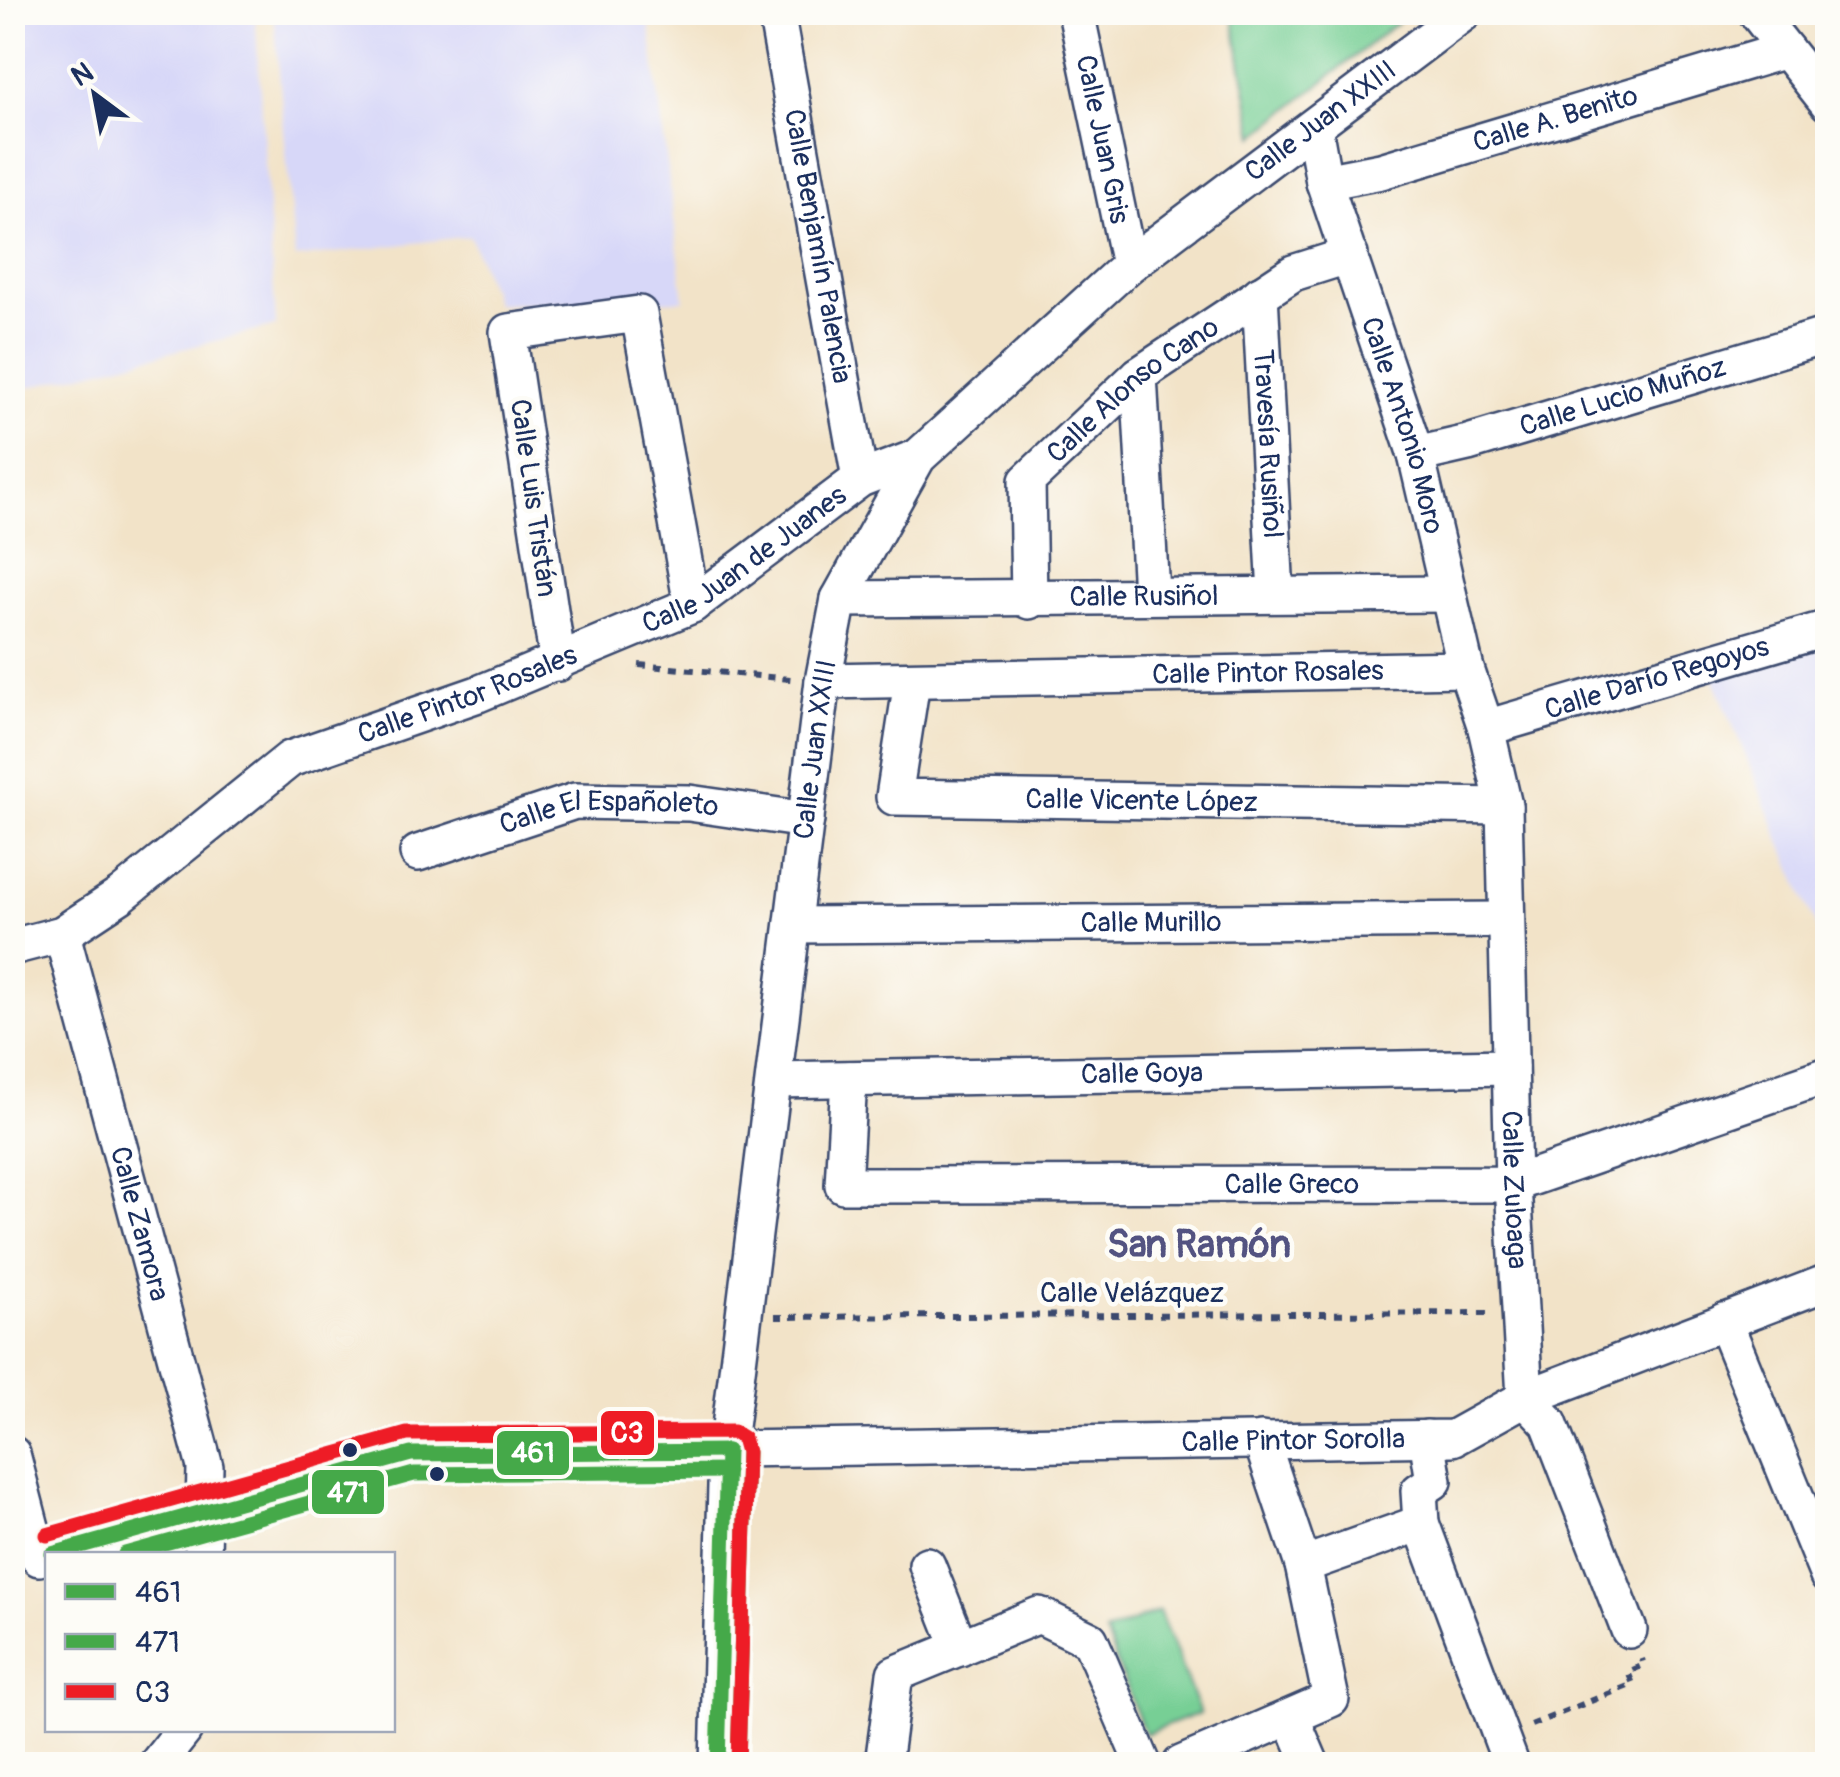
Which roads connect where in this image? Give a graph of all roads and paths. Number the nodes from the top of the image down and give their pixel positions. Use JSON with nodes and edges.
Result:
{"nodes":[{"id":1,"x":776,"y":12,"type":"edge"},
{"id":2,"x":1076,"y":12,"type":"edge"},
{"id":3,"x":1465,"y":12,"type":"edge"},
{"id":4,"x":1756,"y":12,"type":"edge"},
{"id":5,"x":1786,"y":50,"type":"junction"},
{"id":6,"x":1828,"y":103,"type":"edge"},
{"id":7,"x":1314,"y":127,"type":"junction"},
{"id":8,"x":1324,"y":182,"type":"junction"},
{"id":9,"x":1350,"y":255,"type":"junction"},
{"id":10,"x":1128,"y":265,"type":"junction"},
{"id":11,"x":1260,"y":294,"type":"junction"},
{"id":12,"x":1828,"y":336,"type":"edge"},
{"id":13,"x":1139,"y":375,"type":"junction"},
{"id":14,"x":1416,"y":455,"type":"junction"},
{"id":15,"x":918,"y":456,"type":"junction"},
{"id":16,"x":860,"y":479,"type":"junction"},
{"id":17,"x":1151,"y":594,"type":"junction"},
{"id":18,"x":1276,"y":594,"type":"junction"},
{"id":19,"x":1448,"y":594,"type":"junction"},
{"id":20,"x":839,"y":599,"type":"junction"},
{"id":21,"x":1029,"y":600,"type":"junction"},
{"id":22,"x":692,"y":605,"type":"junction"},
{"id":23,"x":1828,"y":628,"type":"edge"},
{"id":24,"x":563,"y":661,"type":"junction"},
{"id":25,"x":627,"y":664,"type":"dead end"},
{"id":26,"x":1466,"y":669,"type":"junction"},
{"id":27,"x":912,"y":681,"type":"junction"},
{"id":28,"x":823,"y":682,"type":"junction"},
{"id":29,"x":1486,"y":728,"type":"junction"},
{"id":30,"x":1504,"y":806,"type":"junction"},
{"id":31,"x":806,"y":820,"type":"junction"},
{"id":32,"x":418,"y":853,"type":"dead end"},
{"id":33,"x":1506,"y":920,"type":"junction"},
{"id":34,"x":793,"y":925,"type":"junction"},
{"id":35,"x":62,"y":934,"type":"junction"},
{"id":36,"x":12,"y":947,"type":"edge"},
{"id":37,"x":1510,"y":1067,"type":"junction"},
{"id":38,"x":1828,"y":1075,"type":"edge"},
{"id":39,"x":849,"y":1079,"type":"junction"},
{"id":40,"x":774,"y":1080,"type":"junction"},
{"id":41,"x":1513,"y":1184,"type":"junction"},
{"id":42,"x":1828,"y":1282,"type":"edge"},
{"id":43,"x":1520,"y":1313,"type":"junction"},
{"id":44,"x":744,"y":1317,"type":"junction"},
{"id":45,"x":1724,"y":1322,"type":"junction"},
{"id":46,"x":1525,"y":1398,"type":"junction"},
{"id":47,"x":1427,"y":1438,"type":"junction"},
{"id":48,"x":1261,"y":1440,"type":"junction"},
{"id":49,"x":727,"y":1451,"type":"junction"},
{"id":50,"x":12,"y":1454,"type":"edge"},
{"id":51,"x":202,"y":1513,"type":"junction"},
{"id":52,"x":1421,"y":1524,"type":"junction"},
{"id":53,"x":60,"y":1552,"type":"edge"},
{"id":54,"x":204,"y":1552,"type":"edge"},
{"id":55,"x":38,"y":1558,"type":"edge"},
{"id":56,"x":927,"y":1565,"type":"dead end"},
{"id":57,"x":1303,"y":1565,"type":"junction"},
{"id":58,"x":1826,"y":1576,"type":"edge"},
{"id":59,"x":1629,"y":1630,"type":"joint"},
{"id":60,"x":960,"y":1648,"type":"junction"},
{"id":61,"x":1290,"y":1717,"type":"junction"},
{"id":62,"x":182,"y":1732,"type":"edge"},
{"id":63,"x":1506,"y":1751,"type":"edge"},
{"id":64,"x":157,"y":1764,"type":"edge"},
{"id":65,"x":718,"y":1764,"type":"edge"},
{"id":66,"x":883,"y":1764,"type":"edge"},
{"id":67,"x":1143,"y":1764,"type":"edge"},
{"id":68,"x":1182,"y":1764,"type":"edge"},
{"id":69,"x":1311,"y":1764,"type":"edge"}],
"edges":[{"from":1,"to":16,"type":"street","name":"Calle Benjamín Palencia"},
{"from":2,"to":10,"type":"street","name":"Calle Juan Gris"},
{"from":3,"to":7,"type":"street","name":"Calle Juan XXIII"},
{"from":4,"to":5,"type":"street"},
{"from":5,"to":6,"type":"street"},
{"from":5,"to":8,"type":"street","name":"Calle A. Benito"},
{"from":7,"to":8,"type":"street","name":"Calle Antonio Moro"},
{"from":7,"to":10,"type":"street","name":"Calle Juan XXIII"},
{"from":8,"to":9,"type":"street","name":"Calle Antonio Moro"},
{"from":9,"to":11,"type":"street","name":"Calle Alonso Cano"},
{"from":9,"to":14,"type":"street","name":"Calle Antonio Moro"},
{"from":10,"to":15,"type":"street","name":"Calle Juan XXIII"},
{"from":11,"to":13,"type":"street","name":"Calle Alonso Cano"},
{"from":11,"to":18,"type":"street","name":"Travesía Rusiñol"},
{"from":12,"to":14,"type":"street","name":"Calle Lucio Muñoz"},
{"from":13,"to":17,"type":"street"},
{"from":13,"to":21,"type":"street","name":"Calle Alonso Cano"},
{"from":14,"to":19,"type":"street","name":"Calle Antonio Moro"},
{"from":15,"to":16,"type":"street","name":"Calle Juan de Juanes"},
{"from":15,"to":20,"type":"street","name":"Calle Juan XXIII"},
{"from":16,"to":22,"type":"street","name":"Calle Juan de Juanes"},
{"from":17,"to":18,"type":"street","name":"Calle Rusiñol"},
{"from":17,"to":21,"type":"street","name":"Calle Rusiñol"},
{"from":18,"to":19,"type":"street","name":"Calle Rusiñol"},
{"from":19,"to":26,"type":"street","name":"Calle Antonio Moro"},
{"from":20,"to":21,"type":"street","name":"Calle Rusiñol"},
{"from":20,"to":28,"type":"street","name":"Calle Juan XXIII"},
{"from":22,"to":24,"type":"street","name":"Calle Juan de Juanes"},
{"from":22,"to":24,"type":"street","name":"Calle Luis Tristán"},
{"from":23,"to":29,"type":"street","name":"Calle Darío Regoyos"},
{"from":24,"to":35,"type":"street","name":"Calle Pintor Rosales"},
{"from":25,"to":28,"type":"path"},
{"from":26,"to":27,"type":"street","name":"Calle Pintor Rosales"},
{"from":26,"to":29,"type":"street","name":"Calle Antonio Moro"},
{"from":27,"to":28,"type":"street","name":"Calle Pintor Rosales"},
{"from":27,"to":30,"type":"street","name":"Calle Vicente López"},
{"from":28,"to":31,"type":"street","name":"Calle Juan XXIII"},
{"from":29,"to":30,"type":"street","name":"Calle Zuloaga"},
{"from":30,"to":33,"type":"street","name":"Calle Zuloaga"},
{"from":31,"to":32,"type":"street","name":"Calle El Españoleto"},
{"from":31,"to":34,"type":"street","name":"Calle Juan XXIII"},
{"from":33,"to":34,"type":"street","name":"Calle Murillo"},
{"from":33,"to":37,"type":"street","name":"Calle Zuloaga"},
{"from":34,"to":40,"type":"street","name":"Calle Juan XXIII"},
{"from":35,"to":36,"type":"street","name":"Calle Pintor Rosales"},
{"from":35,"to":51,"type":"street","name":"Calle Zamora"},
{"from":37,"to":39,"type":"street","name":"Calle Goya"},
{"from":37,"to":41,"type":"street","name":"Calle Zuloaga"},
{"from":38,"to":41,"type":"street","name":"Calle Greco"},
{"from":39,"to":40,"type":"street","name":"Calle Goya"},
{"from":39,"to":41,"type":"street","name":"Calle Greco"},
{"from":40,"to":44,"type":"street","name":"Calle Juan XXIII"},
{"from":41,"to":43,"type":"street","name":"Calle Zuloaga"},
{"from":42,"to":45,"type":"street","name":"Calle Pintor Sorolla"},
{"from":43,"to":44,"type":"path","name":"Calle Velázquez"},
{"from":43,"to":46,"type":"street","name":"Calle Zuloaga"},
{"from":44,"to":49,"type":"street","name":"Calle Juan XXIII"},
{"from":45,"to":46,"type":"street","name":"Calle Pintor Sorolla"},
{"from":45,"to":58,"type":"street"},
{"from":46,"to":47,"type":"street","name":"Calle Pintor Sorolla"},
{"from":46,"to":59,"type":"street"},
{"from":47,"to":48,"type":"street","name":"Calle Pintor Sorolla"},
{"from":47,"to":52,"type":"street"},
{"from":48,"to":49,"type":"street","name":"Calle Pintor Sorolla"},
{"from":48,"to":57,"type":"street"},
{"from":49,"to":51,"type":"street","name":"Calle Pintor Sorolla"},
{"from":49,"to":65,"type":"street","name":"Calle Juan XXIII"},
{"from":50,"to":55,"type":"street"},
{"from":51,"to":53,"type":"street","name":"Calle Pintor Sorolla"},
{"from":51,"to":54,"type":"street","name":"Calle Zamora"},
{"from":52,"to":57,"type":"street"},
{"from":52,"to":63,"type":"street"},
{"from":56,"to":60,"type":"street"},
{"from":57,"to":61,"type":"street"},
{"from":59,"to":63,"type":"path"},
{"from":60,"to":66,"type":"street"},
{"from":60,"to":67,"type":"street"},
{"from":61,"to":68,"type":"street"},
{"from":61,"to":69,"type":"street"},
{"from":62,"to":64,"type":"street"}]}
